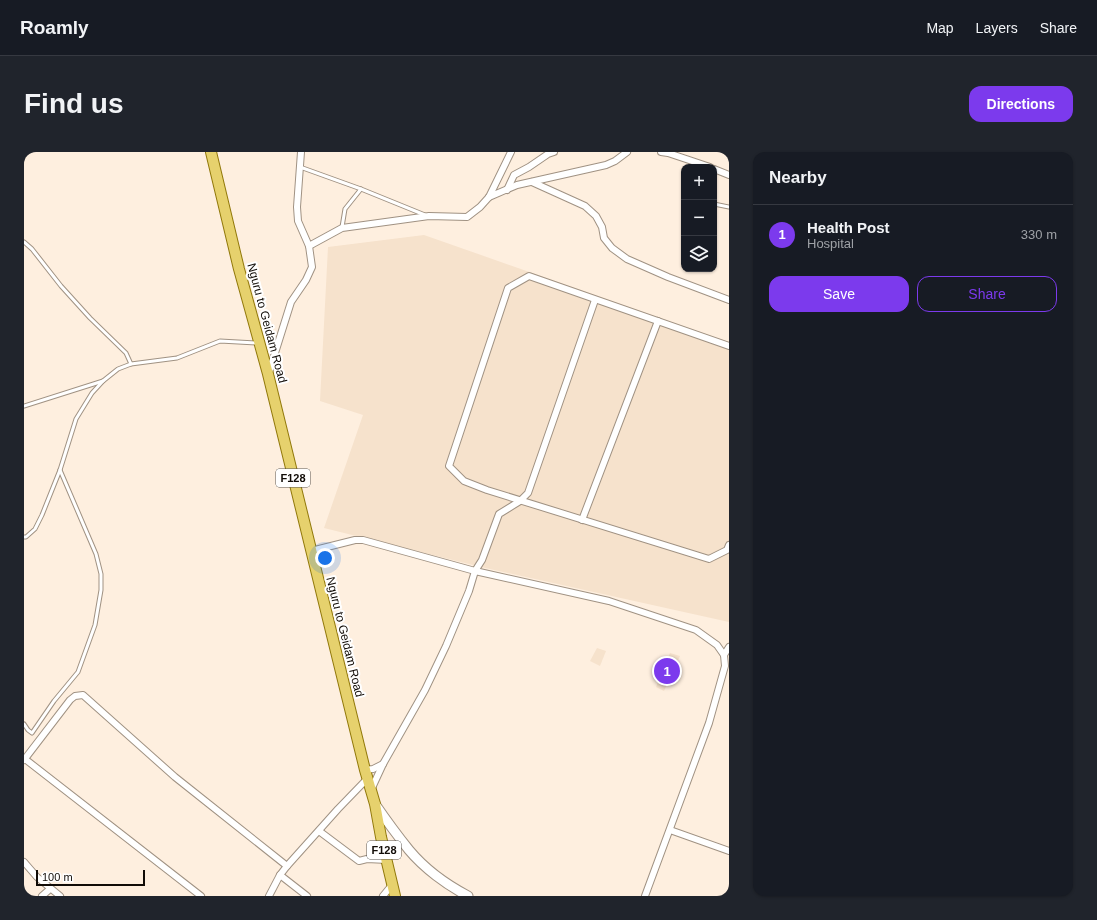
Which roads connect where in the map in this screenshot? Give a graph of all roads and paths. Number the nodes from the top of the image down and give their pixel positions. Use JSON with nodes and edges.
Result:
{"nodes":[{"id":1,"x":211,"y":152,"type":"edge"},
{"id":2,"x":301,"y":152,"type":"edge"},
{"id":3,"x":511,"y":152,"type":"edge"},
{"id":4,"x":554,"y":152,"type":"edge"},
{"id":5,"x":627,"y":152,"type":"edge"},
{"id":6,"x":661,"y":152,"type":"edge"},
{"id":7,"x":701,"y":164,"type":"edge"},
{"id":8,"x":300,"y":167,"type":"junction"},
{"id":9,"x":717,"y":170,"type":"edge"},
{"id":10,"x":729,"y":175,"type":"edge"},
{"id":11,"x":532,"y":182,"type":"junction"},
{"id":12,"x":361,"y":188,"type":"junction"},
{"id":13,"x":507,"y":190,"type":"junction"},
{"id":14,"x":489,"y":197,"type":"junction"},
{"id":15,"x":717,"y":205,"type":"edge"},
{"id":16,"x":729,"y":207,"type":"edge"},
{"id":17,"x":428,"y":216,"type":"junction"},
{"id":18,"x":342,"y":228,"type":"junction"},
{"id":19,"x":24,"y":242,"type":"edge"},
{"id":20,"x":309,"y":246,"type":"junction"},
{"id":21,"x":595,"y":300,"type":"junction"},
{"id":22,"x":729,"y":300,"type":"edge"},
{"id":23,"x":658,"y":321,"type":"junction"},
{"id":24,"x":259,"y":343,"type":"junction"},
{"id":25,"x":729,"y":346,"type":"edge"},
{"id":26,"x":131,"y":364,"type":"junction"},
{"id":27,"x":268,"y":374,"type":"junction"},
{"id":28,"x":103,"y":381,"type":"junction"},
{"id":29,"x":24,"y":406,"type":"edge"},
{"id":30,"x":60,"y":470,"type":"junction"},
{"id":31,"x":520,"y":501,"type":"junction"},
{"id":32,"x":582,"y":520,"type":"junction"},
{"id":33,"x":24,"y":537,"type":"edge"},
{"id":34,"x":729,"y":545,"type":"edge"},
{"id":35,"x":311,"y":551,"type":"junction"},
{"id":36,"x":475,"y":571,"type":"junction"},
{"id":37,"x":729,"y":647,"type":"edge"},
{"id":38,"x":724,"y":654,"type":"junction"},
{"id":39,"x":24,"y":724,"type":"edge"},
{"id":40,"x":24,"y":759,"type":"edge"},
{"id":41,"x":384,"y":764,"type":"junction"},
{"id":42,"x":366,"y":775,"type":"junction"},
{"id":43,"x":370,"y":791,"type":"junction"},
{"id":44,"x":375,"y":804,"type":"junction"},
{"id":45,"x":670,"y":830,"type":"junction"},
{"id":46,"x":319,"y":831,"type":"junction"},
{"id":47,"x":729,"y":851,"type":"edge"},
{"id":48,"x":386,"y":860,"type":"junction"},
{"id":49,"x":24,"y":862,"type":"edge"},
{"id":50,"x":287,"y":866,"type":"junction"},
{"id":51,"x":280,"y":875,"type":"junction"},
{"id":52,"x":392,"y":885,"type":"junction"},
{"id":53,"x":50,"y":889,"type":"junction"},
{"id":54,"x":42,"y":896,"type":"edge"},
{"id":55,"x":60,"y":896,"type":"edge"},
{"id":56,"x":201,"y":896,"type":"edge"},
{"id":57,"x":269,"y":896,"type":"edge"},
{"id":58,"x":307,"y":896,"type":"edge"},
{"id":59,"x":383,"y":896,"type":"edge"},
{"id":60,"x":395,"y":896,"type":"edge"},
{"id":61,"x":468,"y":896,"type":"edge"},
{"id":62,"x":645,"y":896,"type":"edge"}],
"edges":[{"from":1,"to":24,"type":"main road","name":"Nguru to Geidam Road","number":"F128"},
{"from":2,"to":8,"type":"street"},
{"from":3,"to":14,"type":"street"},
{"from":4,"to":13,"type":"street"},
{"from":5,"to":11,"type":"street"},
{"from":6,"to":7,"type":"street"},
{"from":8,"to":12,"type":"lane"},
{"from":8,"to":20,"type":"street"},
{"from":9,"to":10,"type":"street"},
{"from":11,"to":13,"type":"street"},
{"from":11,"to":22,"type":"street"},
{"from":12,"to":17,"type":"lane"},
{"from":12,"to":18,"type":"lane"},
{"from":13,"to":14,"type":"street"},
{"from":14,"to":17,"type":"street"},
{"from":15,"to":16,"type":"lane"},
{"from":17,"to":18,"type":"street"},
{"from":18,"to":20,"type":"street"},
{"from":19,"to":26,"type":"lane"},
{"from":20,"to":27,"type":"street"},
{"from":21,"to":23,"type":"street"},
{"from":21,"to":31,"type":"street"},
{"from":21,"to":31,"type":"street"},
{"from":23,"to":25,"type":"street"},
{"from":23,"to":32,"type":"street"},
{"from":24,"to":26,"type":"lane"},
{"from":24,"to":27,"type":"main road","name":"Nguru to Geidam Road","number":"F128"},
{"from":26,"to":28,"type":"lane"},
{"from":27,"to":35,"type":"main road","name":"Nguru to Geidam Road","number":"F128"},
{"from":28,"to":29,"type":"lane"},
{"from":28,"to":30,"type":"lane"},
{"from":30,"to":33,"type":"lane"},
{"from":30,"to":39,"type":"lane"},
{"from":31,"to":32,"type":"street"},
{"from":31,"to":36,"type":"street"},
{"from":32,"to":34,"type":"street"},
{"from":35,"to":36,"type":"street"},
{"from":35,"to":42,"type":"main road","name":"Nguru to Geidam Road","number":"F128"},
{"from":36,"to":38,"type":"street"},
{"from":36,"to":41,"type":"street"},
{"from":37,"to":38,"type":"street"},
{"from":38,"to":45,"type":"street"},
{"from":40,"to":50,"type":"street"},
{"from":40,"to":56,"type":"street"},
{"from":41,"to":42,"type":"street"},
{"from":41,"to":43,"type":"street"},
{"from":42,"to":43,"type":"main road","name":"Nguru to Geidam Road","number":"F128"},
{"from":42,"to":46,"type":"street"},
{"from":43,"to":44,"type":"main road","name":"Nguru to Geidam Road","number":"F128"},
{"from":44,"to":48,"type":"main road","name":"Nguru to Geidam Road","number":"F128"},
{"from":44,"to":61,"type":"main road"},
{"from":45,"to":47,"type":"street"},
{"from":45,"to":62,"type":"street"},
{"from":46,"to":48,"type":"street"},
{"from":46,"to":50,"type":"street"},
{"from":48,"to":52,"type":"main road","name":"Nguru to Geidam Road","number":"F128"},
{"from":49,"to":53,"type":"street"},
{"from":50,"to":51,"type":"street"},
{"from":51,"to":57,"type":"street"},
{"from":51,"to":58,"type":"street"},
{"from":52,"to":59,"type":"street"},
{"from":52,"to":60,"type":"main road","name":"Nguru to Geidam Road","number":"F128"},
{"from":53,"to":54,"type":"street"},
{"from":53,"to":55,"type":"street"}]}
